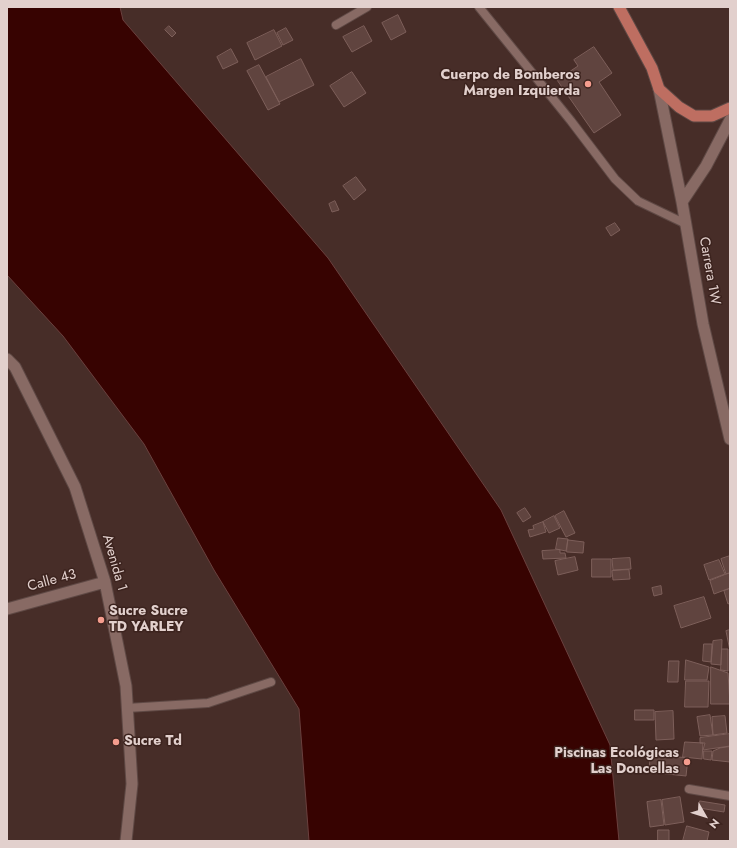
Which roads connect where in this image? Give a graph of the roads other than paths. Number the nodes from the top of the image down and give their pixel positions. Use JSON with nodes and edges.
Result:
{"nodes":[{"id":1,"x":367,"y":7,"type":"edge"},
{"id":2,"x":479,"y":7,"type":"edge"},
{"id":3,"x":619,"y":7,"type":"edge"},
{"id":4,"x":336,"y":25,"type":"dead end"},
{"id":5,"x":659,"y":89,"type":"junction"},
{"id":6,"x":730,"y":108,"type":"edge"},
{"id":7,"x":730,"y":120,"type":"edge"},
{"id":8,"x":682,"y":202,"type":"junction"},
{"id":9,"x":686,"y":224,"type":"junction"},
{"id":10,"x":7,"y":359,"type":"edge"},
{"id":11,"x":730,"y":439,"type":"edge"},
{"id":12,"x":105,"y":582,"type":"junction"},
{"id":13,"x":7,"y":609,"type":"edge"},
{"id":14,"x":271,"y":682,"type":"dead end"},
{"id":15,"x":127,"y":708,"type":"junction"},
{"id":16,"x":689,"y":789,"type":"dead end"},
{"id":17,"x":730,"y":796,"type":"edge"},
{"id":18,"x":126,"y":841,"type":"edge"}],
"edges":[{"from":1,"to":4,"type":"lane"},
{"from":2,"to":9,"type":"lane"},
{"from":3,"to":5,"type":"main road"},
{"from":5,"to":6,"type":"main road"},
{"from":5,"to":8,"type":"street","name":"Carrera 1W"},
{"from":7,"to":8,"type":"street"},
{"from":8,"to":9,"type":"street","name":"Carrera 1W"},
{"from":9,"to":11,"type":"street","name":"Carrera 1W"},
{"from":10,"to":12,"type":"street","name":"Avenida 1"},
{"from":12,"to":13,"type":"street","name":"Calle 43"},
{"from":12,"to":15,"type":"street","name":"Avenida 1"},
{"from":14,"to":15,"type":"lane"},
{"from":15,"to":18,"type":"street","name":"Avenida 1"},
{"from":16,"to":17,"type":"lane"}]}
